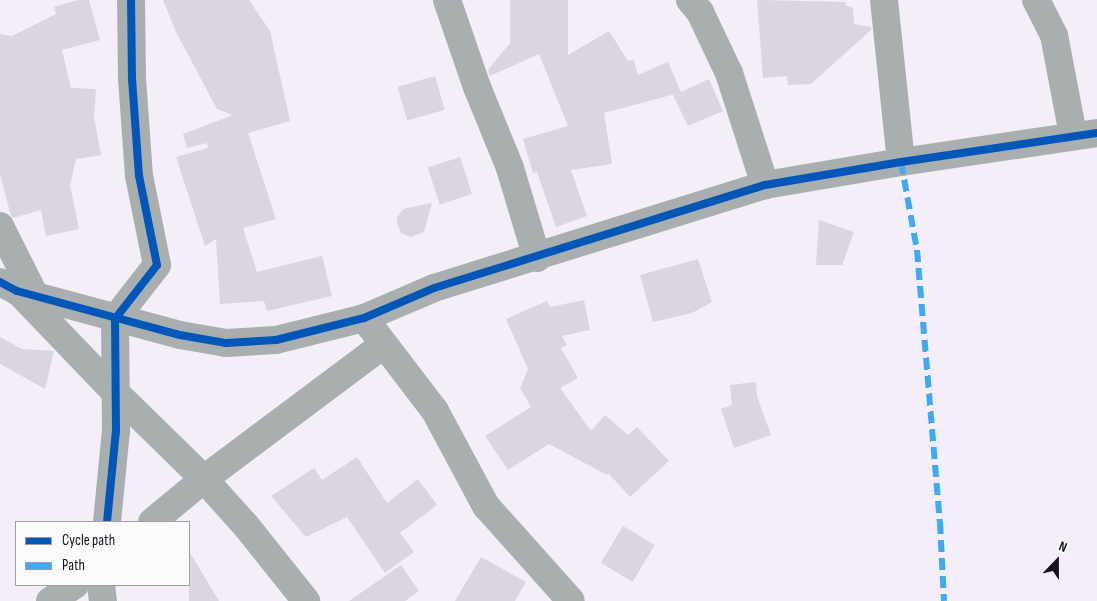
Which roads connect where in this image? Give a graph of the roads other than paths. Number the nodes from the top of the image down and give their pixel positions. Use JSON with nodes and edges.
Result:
{"nodes":[{"id":1,"x":131,"y":0,"type":"edge"},
{"id":2,"x":447,"y":0,"type":"edge"},
{"id":3,"x":690,"y":0,"type":"edge"},
{"id":4,"x":884,"y":0,"type":"edge"},
{"id":5,"x":1036,"y":0,"type":"edge"},
{"id":6,"x":1085,"y":134,"type":"edge"},
{"id":7,"x":901,"y":162,"type":"junction"},
{"id":8,"x":765,"y":185,"type":"junction"},
{"id":9,"x":0,"y":226,"type":"edge"},
{"id":10,"x":537,"y":258,"type":"junction"},
{"id":11,"x":17,"y":290,"type":"edge"},
{"id":12,"x":115,"y":318,"type":"junction"},
{"id":13,"x":364,"y":318,"type":"junction"},
{"id":14,"x":383,"y":345,"type":"junction"},
{"id":15,"x":116,"y":393,"type":"junction"},
{"id":16,"x":204,"y":478,"type":"junction"},
{"id":17,"x":107,"y":521,"type":"edge"},
{"id":18,"x":153,"y":521,"type":"edge"},
{"id":19,"x":74,"y":586,"type":"edge"},
{"id":20,"x":101,"y":586,"type":"edge"},
{"id":21,"x":50,"y":601,"type":"edge"},
{"id":22,"x":103,"y":601,"type":"edge"},
{"id":23,"x":306,"y":601,"type":"edge"},
{"id":24,"x":571,"y":601,"type":"edge"}],
"edges":[{"from":1,"to":12,"type":"street"},
{"from":2,"to":10,"type":"street"},
{"from":3,"to":8,"type":"street"},
{"from":4,"to":7,"type":"street"},
{"from":5,"to":6,"type":"street"},
{"from":6,"to":7,"type":"street"},
{"from":7,"to":8,"type":"street"},
{"from":8,"to":10,"type":"street"},
{"from":9,"to":11,"type":"street"},
{"from":10,"to":13,"type":"street"},
{"from":11,"to":12,"type":"street"},
{"from":11,"to":15,"type":"street"},
{"from":12,"to":13,"type":"street"},
{"from":12,"to":15,"type":"street"},
{"from":13,"to":14,"type":"street"},
{"from":14,"to":16,"type":"street"},
{"from":14,"to":24,"type":"street"},
{"from":15,"to":16,"type":"street"},
{"from":15,"to":17,"type":"street"},
{"from":16,"to":18,"type":"street"},
{"from":16,"to":23,"type":"street"},
{"from":19,"to":21,"type":"street"},
{"from":20,"to":22,"type":"street"}]}
